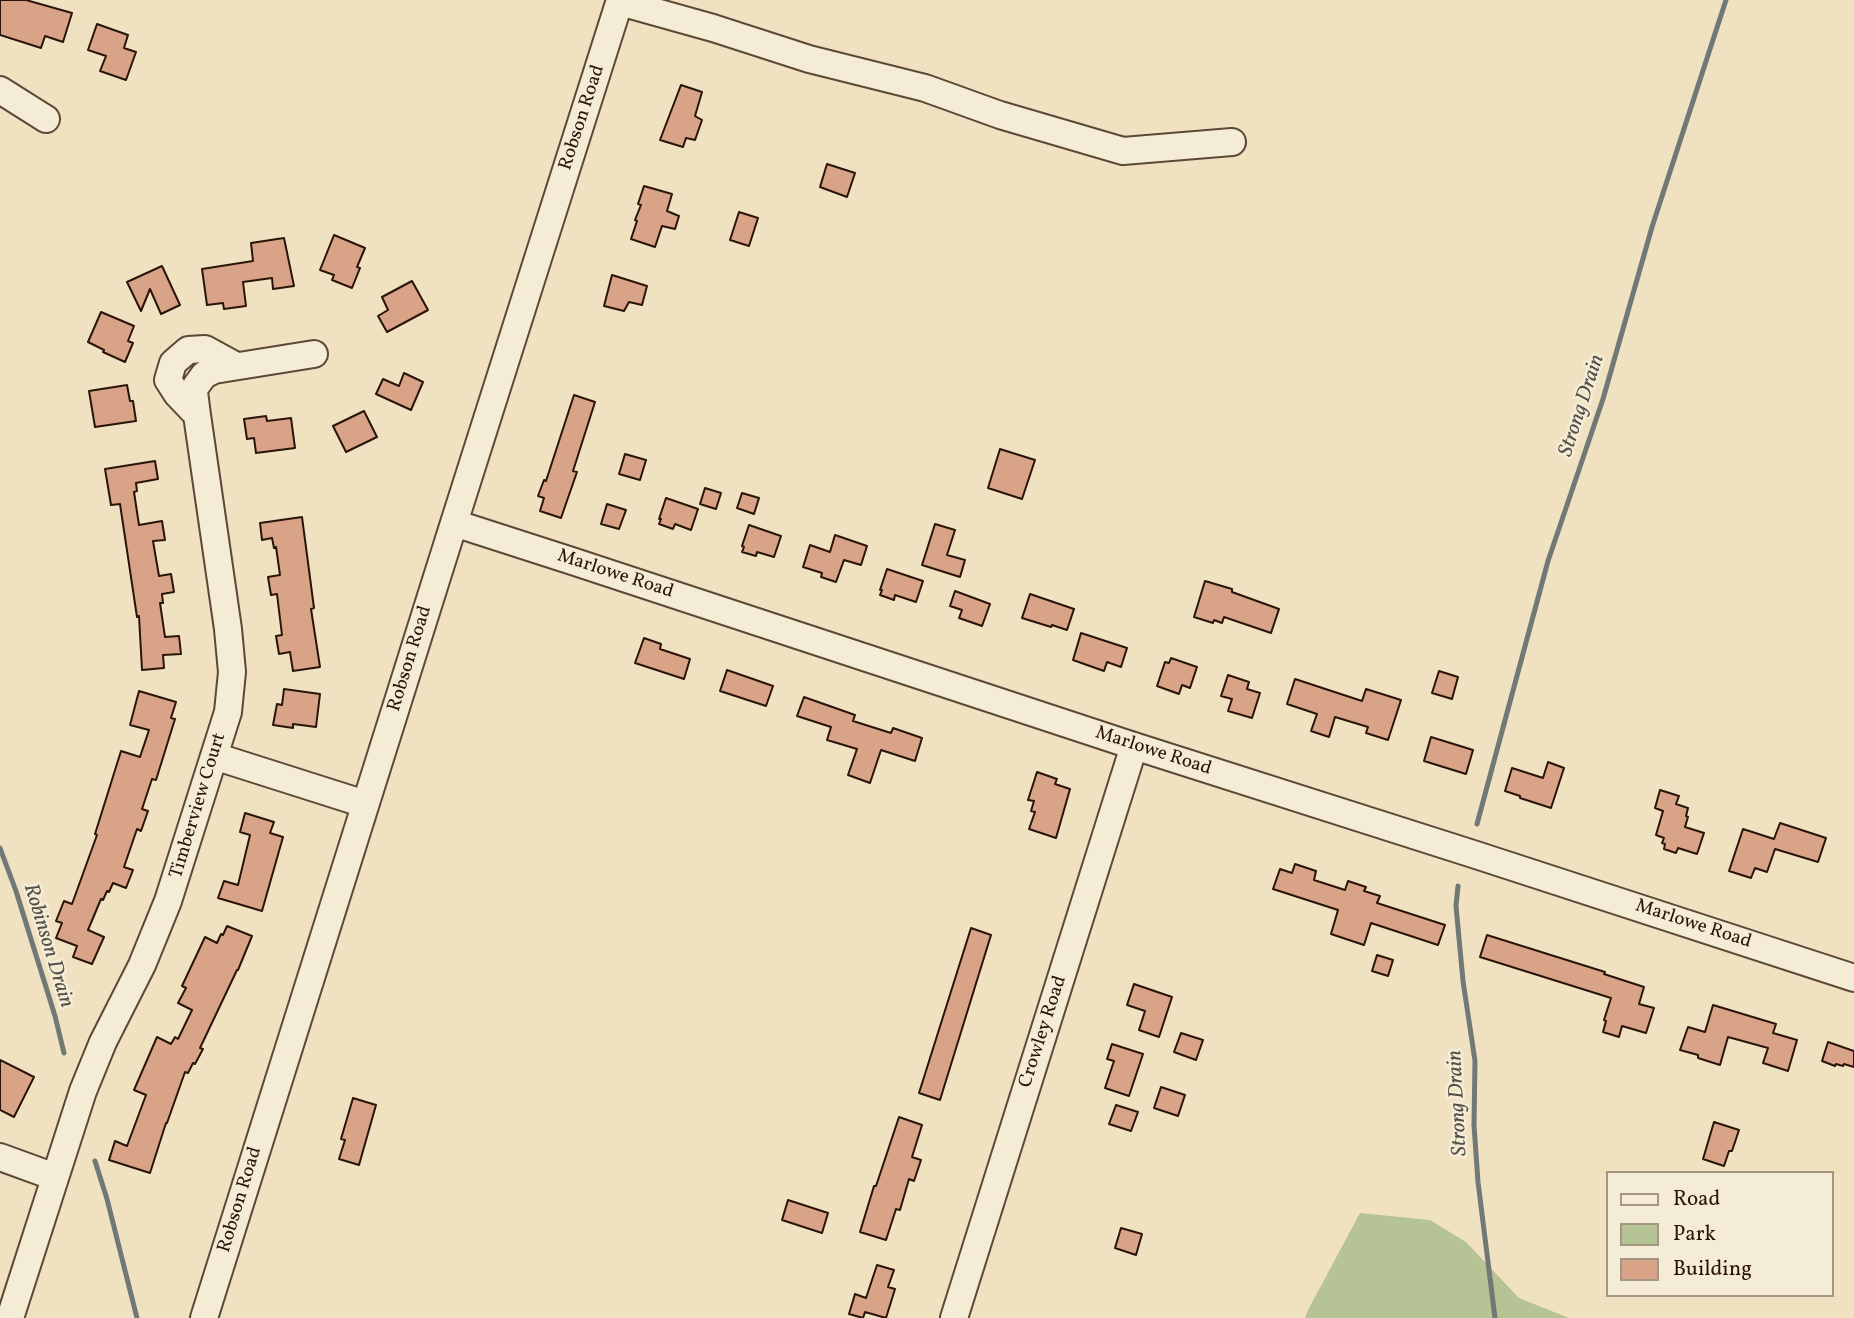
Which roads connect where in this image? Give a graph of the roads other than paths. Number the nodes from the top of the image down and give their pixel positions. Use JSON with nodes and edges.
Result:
{"nodes":[{"id":1,"x":620,"y":1,"type":"edge"},
{"id":2,"x":0,"y":90,"type":"edge"},
{"id":3,"x":46,"y":119,"type":"dead end"},
{"id":4,"x":1232,"y":142,"type":"dead end"},
{"id":5,"x":314,"y":354,"type":"dead end"},
{"id":6,"x":454,"y":523,"type":"junction"},
{"id":7,"x":1134,"y":746,"type":"junction"},
{"id":8,"x":214,"y":756,"type":"junction"},
{"id":9,"x":365,"y":804,"type":"junction"},
{"id":10,"x":1854,"y":978,"type":"edge"},
{"id":11,"x":0,"y":1157,"type":"edge"},
{"id":12,"x":55,"y":1177,"type":"junction"},
{"id":13,"x":10,"y":1318,"type":"edge"},
{"id":14,"x":204,"y":1318,"type":"edge"},
{"id":15,"x":954,"y":1318,"type":"edge"}],
"edges":[{"from":1,"to":4,"type":"street"},
{"from":1,"to":6,"type":"street","name":"Robson Road"},
{"from":2,"to":3,"type":"street"},
{"from":5,"to":8,"type":"street","name":"Timberview Court"},
{"from":6,"to":7,"type":"street","name":"Marlowe Road"},
{"from":6,"to":9,"type":"street","name":"Robson Road"},
{"from":7,"to":10,"type":"street","name":"Marlowe Road"},
{"from":7,"to":15,"type":"street","name":"Crowley Road"},
{"from":8,"to":9,"type":"street"},
{"from":8,"to":12,"type":"street","name":"Timberview Court"},
{"from":9,"to":14,"type":"street","name":"Robson Road"},
{"from":11,"to":12,"type":"street"},
{"from":12,"to":13,"type":"street","name":"Timberview Court"}]}
